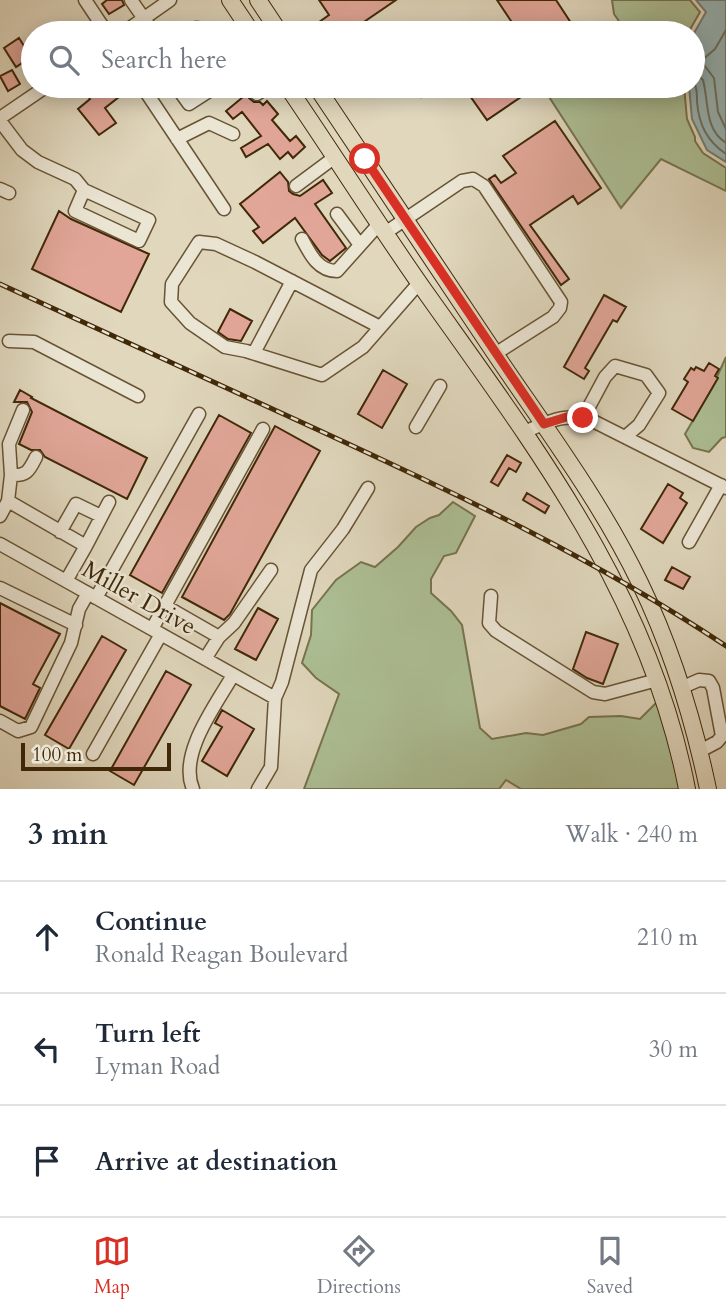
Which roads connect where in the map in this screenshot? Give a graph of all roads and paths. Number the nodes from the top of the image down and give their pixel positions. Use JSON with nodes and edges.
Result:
{"nodes":[{"id":1,"x":85,"y":0,"type":"edge"},
{"id":2,"x":131,"y":0,"type":"edge"},
{"id":3,"x":170,"y":0,"type":"edge"},
{"id":4,"x":230,"y":0,"type":"edge"},
{"id":5,"x":258,"y":0,"type":"edge"},
{"id":6,"x":144,"y":18,"type":"junction"},
{"id":7,"x":99,"y":21,"type":"edge"},
{"id":8,"x":140,"y":21,"type":"edge"},
{"id":9,"x":146,"y":21,"type":"edge"},
{"id":10,"x":244,"y":21,"type":"edge"},
{"id":11,"x":272,"y":21,"type":"edge"},
{"id":12,"x":30,"y":98,"type":"edge"},
{"id":13,"x":150,"y":98,"type":"edge"},
{"id":14,"x":185,"y":98,"type":"edge"},
{"id":15,"x":198,"y":98,"type":"edge"},
{"id":16,"x":295,"y":98,"type":"edge"},
{"id":17,"x":324,"y":98,"type":"edge"},
{"id":18,"x":0,"y":119,"type":"edge"},
{"id":19,"x":233,"y":134,"type":"dead end"},
{"id":20,"x":177,"y":139,"type":"junction"},
{"id":21,"x":335,"y":157,"type":"junction"},
{"id":22,"x":296,"y":186,"type":"dead end"},
{"id":23,"x":84,"y":190,"type":"junction"},
{"id":24,"x":224,"y":209,"type":"dead end"},
{"id":25,"x":337,"y":214,"type":"dead end"},
{"id":26,"x":405,"y":219,"type":"junction"},
{"id":27,"x":382,"y":228,"type":"junction"},
{"id":28,"x":302,"y":239,"type":"dead end"},
{"id":29,"x":360,"y":245,"type":"junction"},
{"id":30,"x":292,"y":281,"type":"junction"},
{"id":31,"x":419,"y":283,"type":"junction"},
{"id":32,"x":380,"y":327,"type":"junction"},
{"id":33,"x":3,"y":341,"type":"edge"},
{"id":34,"x":254,"y":354,"type":"junction"},
{"id":35,"x":495,"y":354,"type":"junction"},
{"id":36,"x":440,"y":387,"type":"dead end"},
{"id":37,"x":138,"y":396,"type":"dead end"},
{"id":38,"x":23,"y":410,"type":"dead end"},
{"id":39,"x":199,"y":414,"type":"dead end"},
{"id":40,"x":583,"y":418,"type":"junction"},
{"id":41,"x":544,"y":424,"type":"junction"},
{"id":42,"x":416,"y":427,"type":"dead end"},
{"id":43,"x":263,"y":429,"type":"dead end"},
{"id":44,"x":524,"y":432,"type":"junction"},
{"id":45,"x":625,"y":437,"type":"junction"},
{"id":46,"x":36,"y":457,"type":"dead end"},
{"id":47,"x":11,"y":475,"type":"junction"},
{"id":48,"x":723,"y":486,"type":"edge"},
{"id":49,"x":368,"y":488,"type":"dead end"},
{"id":50,"x":8,"y":501,"type":"junction"},
{"id":51,"x":109,"y":502,"type":"dead end"},
{"id":52,"x":0,"y":516,"type":"edge"},
{"id":53,"x":101,"y":516,"type":"junction"},
{"id":54,"x":60,"y":532,"type":"junction"},
{"id":55,"x":689,"y":542,"type":"dead end"},
{"id":56,"x":0,"y":544,"type":"edge"},
{"id":57,"x":86,"y":546,"type":"junction"},
{"id":58,"x":271,"y":570,"type":"dead end"},
{"id":59,"x":66,"y":581,"type":"junction"},
{"id":60,"x":0,"y":587,"type":"edge"},
{"id":61,"x":92,"y":596,"type":"junction"},
{"id":62,"x":491,"y":596,"type":"dead end"},
{"id":63,"x":165,"y":606,"type":"junction"},
{"id":64,"x":76,"y":625,"type":"junction"},
{"id":65,"x":157,"y":632,"type":"junction"},
{"id":66,"x":219,"y":636,"type":"junction"},
{"id":67,"x":205,"y":659,"type":"junction"},
{"id":68,"x":233,"y":675,"type":"junction"},
{"id":69,"x":657,"y":680,"type":"junction"},
{"id":70,"x":683,"y":687,"type":"junction"},
{"id":71,"x":275,"y":698,"type":"junction"},
{"id":72,"x":0,"y":721,"type":"edge"},
{"id":73,"x":700,"y":751,"type":"junction"},
{"id":74,"x":93,"y":754,"type":"dead end"},
{"id":75,"x":193,"y":789,"type":"edge"},
{"id":76,"x":258,"y":789,"type":"edge"},
{"id":77,"x":687,"y":789,"type":"edge"},
{"id":78,"x":708,"y":789,"type":"edge"}],
"edges":[{"from":1,"to":7,"type":"street"},
{"from":2,"to":6,"type":"street"},
{"from":3,"to":6,"type":"street"},
{"from":4,"to":10,"type":"main road"},
{"from":5,"to":11,"type":"main road"},
{"from":6,"to":8,"type":"street"},
{"from":6,"to":9,"type":"street"},
{"from":12,"to":18,"type":"street"},
{"from":13,"to":20,"type":"street"},
{"from":14,"to":15,"type":"street"},
{"from":16,"to":21,"type":"main road"},
{"from":17,"to":26,"type":"main road"},
{"from":18,"to":23,"type":"street"},
{"from":19,"to":20,"type":"street"},
{"from":20,"to":24,"type":"street"},
{"from":21,"to":22,"type":"street"},
{"from":21,"to":27,"type":"main road"},
{"from":23,"to":23,"type":"street"},
{"from":25,"to":29,"type":"street"},
{"from":26,"to":27,"type":"street"},
{"from":26,"to":35,"type":"main road"},
{"from":26,"to":35,"type":"street"},
{"from":27,"to":29,"type":"street"},
{"from":27,"to":31,"type":"main road"},
{"from":28,"to":29,"type":"street"},
{"from":30,"to":32,"type":"street"},
{"from":30,"to":34,"type":"street"},
{"from":30,"to":34,"type":"street"},
{"from":31,"to":32,"type":"street"},
{"from":31,"to":44,"type":"main road"},
{"from":32,"to":34,"type":"street"},
{"from":33,"to":37,"type":"street"},
{"from":35,"to":41,"type":"main road"},
{"from":36,"to":42,"type":"street"},
{"from":38,"to":47,"type":"street"},
{"from":39,"to":61,"type":"street"},
{"from":40,"to":41,"type":"street"},
{"from":40,"to":45,"type":"street"},
{"from":40,"to":45,"type":"street"},
{"from":41,"to":44,"type":"street"},
{"from":41,"to":70,"type":"main road"},
{"from":43,"to":63,"type":"street"},
{"from":44,"to":69,"type":"main road"},
{"from":45,"to":48,"type":"street"},
{"from":46,"to":47,"type":"street"},
{"from":47,"to":50,"type":"street"},
{"from":48,"to":55,"type":"street"},
{"from":49,"to":71,"type":"street"},
{"from":50,"to":52,"type":"street"},
{"from":50,"to":54,"type":"street"},
{"from":51,"to":53,"type":"street"},
{"from":53,"to":54,"type":"street"},
{"from":53,"to":57,"type":"street"},
{"from":54,"to":57,"type":"street"},
{"from":56,"to":59,"type":"street","name":"Miller Drive"},
{"from":57,"to":59,"type":"street"},
{"from":58,"to":66,"type":"street"},
{"from":59,"to":61,"type":"street","name":"Miller Drive"},
{"from":60,"to":64,"type":"street"},
{"from":61,"to":64,"type":"street"},
{"from":61,"to":65,"type":"street","name":"Miller Drive"},
{"from":62,"to":69,"type":"street"},
{"from":63,"to":65,"type":"street"},
{"from":63,"to":66,"type":"street"},
{"from":64,"to":72,"type":"street"},
{"from":65,"to":67,"type":"street","name":"Miller Drive"},
{"from":65,"to":74,"type":"street"},
{"from":66,"to":67,"type":"street"},
{"from":67,"to":68,"type":"street","name":"Miller Drive"},
{"from":68,"to":71,"type":"street","name":"Miller Drive"},
{"from":68,"to":75,"type":"street"},
{"from":69,"to":77,"type":"main road"},
{"from":70,"to":73,"type":"main road"},
{"from":70,"to":73,"type":"street"},
{"from":71,"to":76,"type":"street"},
{"from":73,"to":78,"type":"main road"}]}
